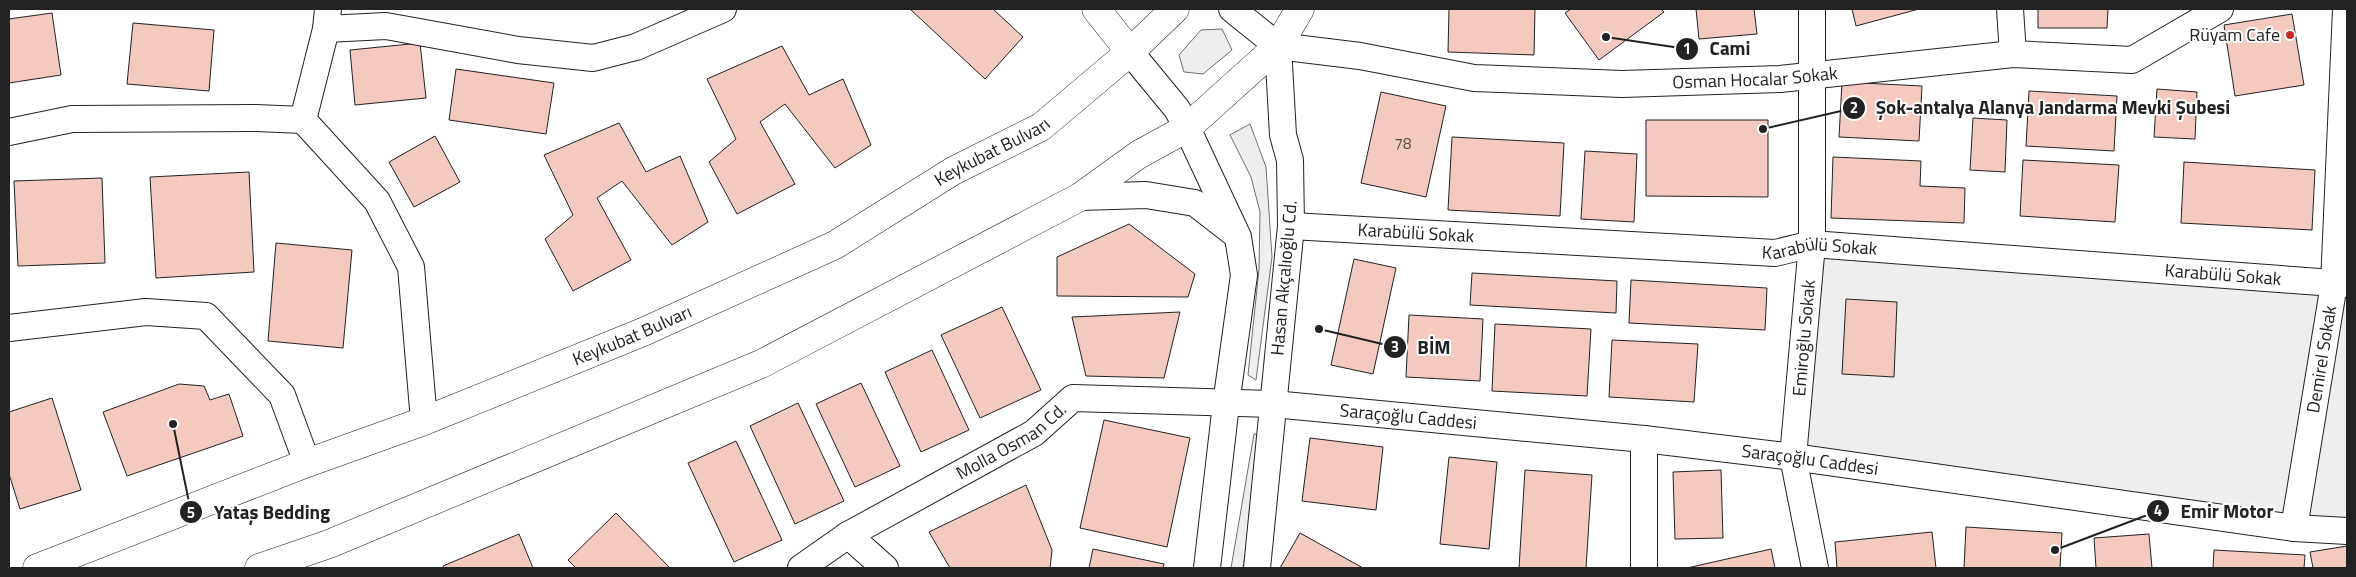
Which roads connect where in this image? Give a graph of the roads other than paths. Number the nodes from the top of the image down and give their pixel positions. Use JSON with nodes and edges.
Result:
{"nodes":[{"id":1,"x":723,"y":9,"type":"edge"},
{"id":2,"x":1096,"y":9,"type":"edge"},
{"id":3,"x":1175,"y":9,"type":"edge"},
{"id":4,"x":1232,"y":9,"type":"edge"},
{"id":5,"x":1300,"y":9,"type":"edge"},
{"id":6,"x":1812,"y":9,"type":"edge"},
{"id":7,"x":2010,"y":9,"type":"edge"},
{"id":8,"x":2220,"y":9,"type":"edge"},
{"id":9,"x":2346,"y":9,"type":"edge"},
{"id":10,"x":327,"y":19,"type":"edge"},
{"id":11,"x":1278,"y":46,"type":"junction"},
{"id":12,"x":1130,"y":52,"type":"junction"},
{"id":13,"x":2013,"y":54,"type":"junction"},
{"id":14,"x":1813,"y":76,"type":"junction"},
{"id":15,"x":303,"y":120,"type":"junction"},
{"id":16,"x":1187,"y":128,"type":"junction"},
{"id":17,"x":9,"y":132,"type":"edge"},
{"id":18,"x":1080,"y":197,"type":"junction"},
{"id":19,"x":1291,"y":226,"type":"junction"},
{"id":20,"x":1238,"y":237,"type":"junction"},
{"id":21,"x":1812,"y":244,"type":"junction"},
{"id":22,"x":2341,"y":284,"type":"edge"},
{"id":23,"x":9,"y":328,"type":"edge"},
{"id":24,"x":1226,"y":404,"type":"junction"},
{"id":25,"x":1273,"y":404,"type":"junction"},
{"id":26,"x":424,"y":421,"type":"junction"},
{"id":27,"x":1644,"y":439,"type":"junction"},
{"id":28,"x":1793,"y":457,"type":"junction"},
{"id":29,"x":307,"y":462,"type":"junction"},
{"id":30,"x":2294,"y":528,"type":"junction"},
{"id":31,"x":2347,"y":531,"type":"edge"},
{"id":32,"x":848,"y":535,"type":"junction"},
{"id":33,"x":37,"y":568,"type":"edge"},
{"id":34,"x":259,"y":568,"type":"edge"},
{"id":35,"x":801,"y":568,"type":"edge"},
{"id":36,"x":885,"y":568,"type":"edge"},
{"id":37,"x":1207,"y":568,"type":"edge"},
{"id":38,"x":1257,"y":568,"type":"edge"},
{"id":39,"x":1644,"y":568,"type":"edge"},
{"id":40,"x":1815,"y":568,"type":"edge"}],
"edges":[{"from":1,"to":10,"type":"street"},
{"from":2,"to":12,"type":"main road"},
{"from":3,"to":12,"type":"main road","name":"Keykubat Bulvarı"},
{"from":4,"to":11,"type":"street"},
{"from":5,"to":11,"type":"main road"},
{"from":6,"to":14,"type":"street","name":"Emiroğlu Sokak"},
{"from":7,"to":13,"type":"street"},
{"from":8,"to":13,"type":"street","name":"Osman Hocalar Sokak"},
{"from":9,"to":22,"type":"street","name":"Demirel Sokak"},
{"from":10,"to":15,"type":"street"},
{"from":11,"to":14,"type":"street","name":"Osman Hocalar Sokak"},
{"from":11,"to":16,"type":"main road"},
{"from":11,"to":19,"type":"street","name":"Hasan Akçalıoğlu Cd."},
{"from":12,"to":16,"type":"street"},
{"from":12,"to":26,"type":"main road","name":"Keykubat Bulvarı"},
{"from":13,"to":14,"type":"street","name":"Osman Hocalar Sokak"},
{"from":14,"to":21,"type":"street","name":"Emiroğlu Sokak"},
{"from":15,"to":17,"type":"street"},
{"from":15,"to":26,"type":"street"},
{"from":16,"to":18,"type":"main road"},
{"from":16,"to":20,"type":"street"},
{"from":18,"to":20,"type":"street"},
{"from":18,"to":34,"type":"main road"},
{"from":19,"to":21,"type":"street","name":"Karabülü Sokak"},
{"from":19,"to":25,"type":"street","name":"Hasan Akçalıoğlu Cd."},
{"from":20,"to":24,"type":"street"},
{"from":21,"to":22,"type":"street","name":"Karabülü Sokak"},
{"from":21,"to":28,"type":"street","name":"Emiroğlu Sokak"},
{"from":22,"to":30,"type":"street","name":"Demirel Sokak"},
{"from":23,"to":29,"type":"street"},
{"from":24,"to":25,"type":"street","name":"Molla Osman Cd."},
{"from":24,"to":32,"type":"street","name":"Molla Osman Cd."},
{"from":24,"to":37,"type":"street"},
{"from":25,"to":27,"type":"street","name":"Saraçoğlu Caddesi"},
{"from":25,"to":38,"type":"street","name":"Hasan Akçalıoğlu Cd."},
{"from":26,"to":29,"type":"main road","name":"Keykubat Bulvarı"},
{"from":27,"to":28,"type":"street","name":"Saraçoğlu Caddesi"},
{"from":27,"to":39,"type":"street"},
{"from":28,"to":30,"type":"street","name":"Saraçoğlu Caddesi"},
{"from":28,"to":40,"type":"street","name":"Emiroğlu Sokak"},
{"from":29,"to":33,"type":"main road","name":"Keykubat Bulvarı"},
{"from":30,"to":31,"type":"street","name":"Saraçoğlu Caddesi"},
{"from":32,"to":35,"type":"street","name":"Molla Osman Cd."},
{"from":32,"to":36,"type":"street"}]}
